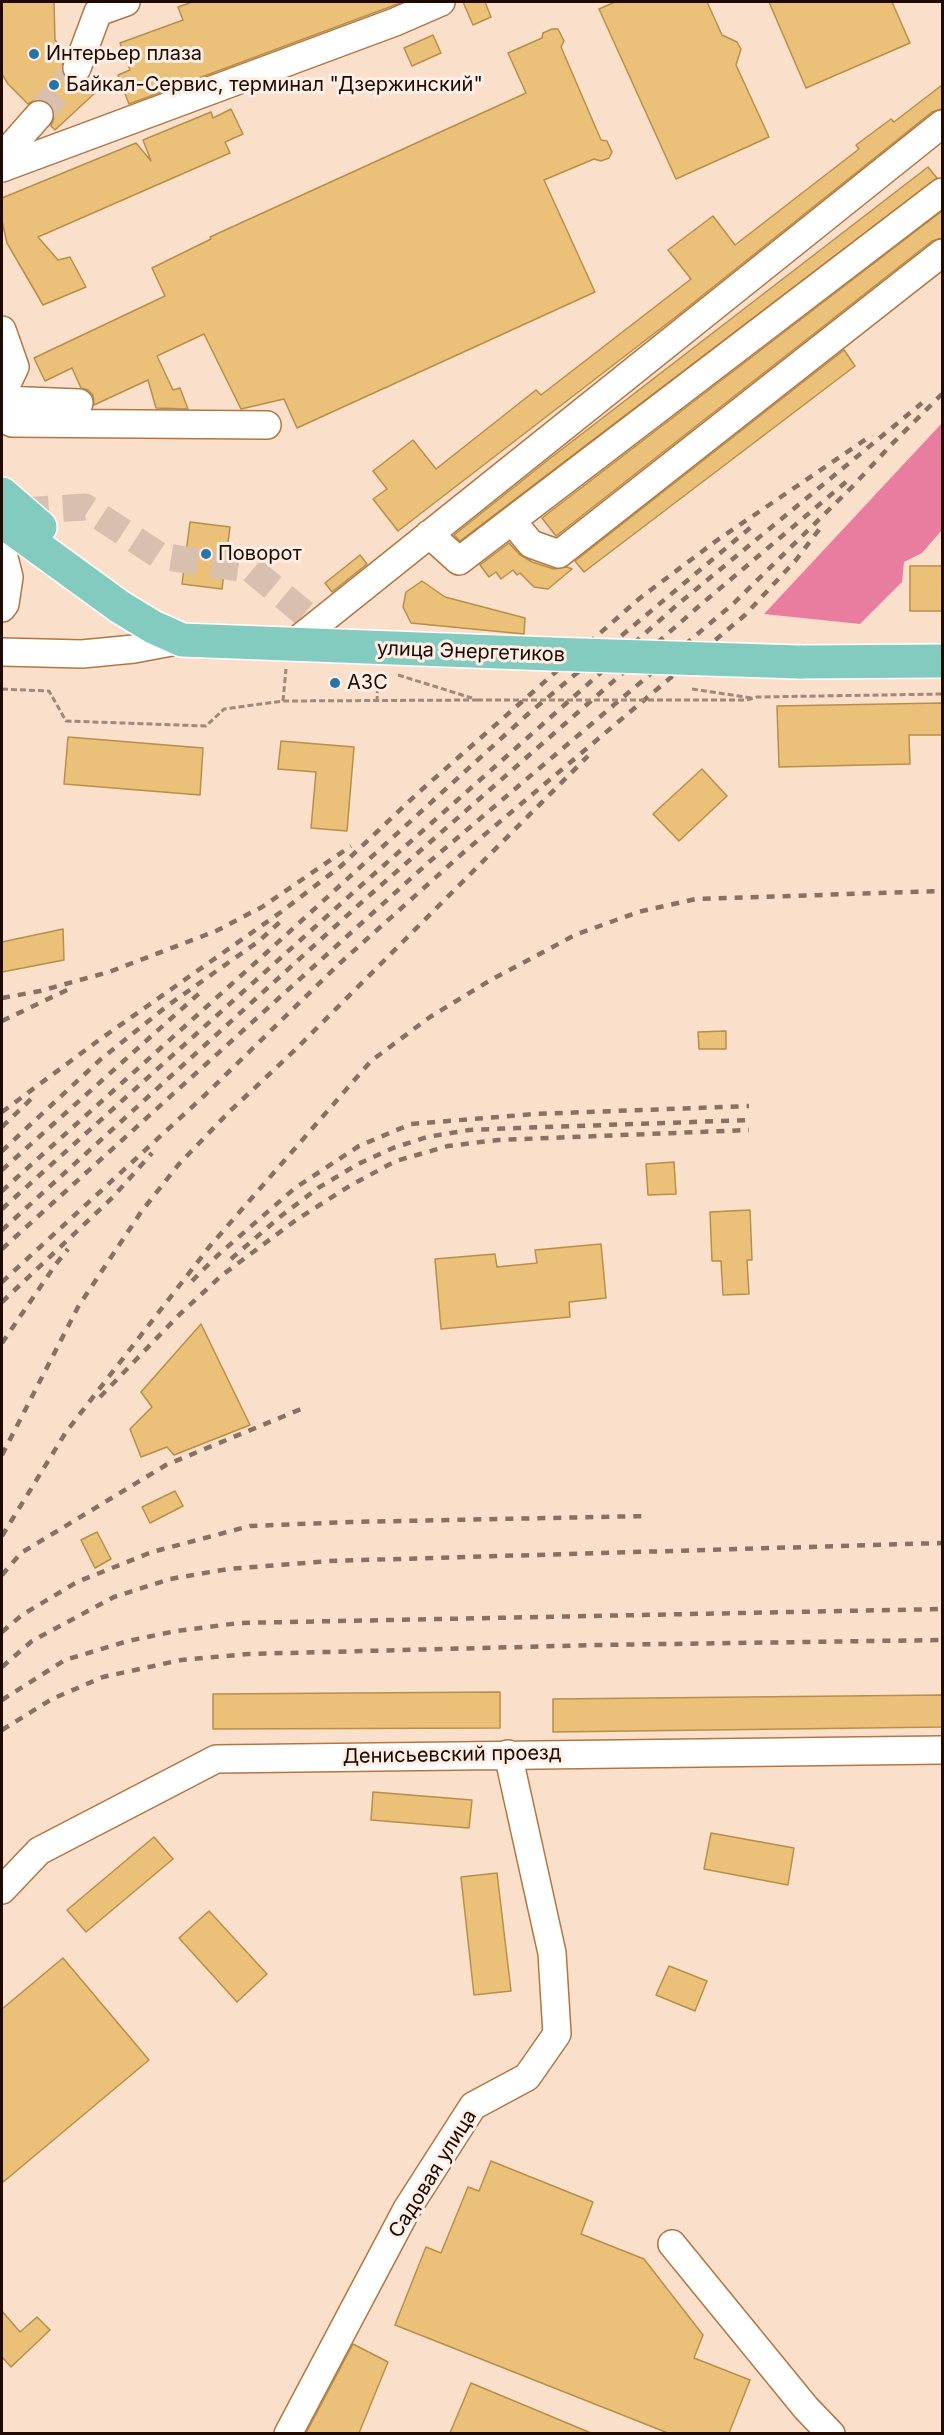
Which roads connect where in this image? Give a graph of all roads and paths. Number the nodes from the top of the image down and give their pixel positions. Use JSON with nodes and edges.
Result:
{"nodes":[{"id":1,"x":126,"y":2,"type":"edge"},
{"id":2,"x":441,"y":2,"type":"edge"},
{"id":3,"x":77,"y":68,"type":"tunnel mouth"},
{"id":4,"x":39,"y":115,"type":"tunnel mouth"},
{"id":5,"x":942,"y":124,"type":"edge"},
{"id":6,"x":2,"y":157,"type":"edge"},
{"id":7,"x":2,"y":168,"type":"edge"},
{"id":8,"x":942,"y":192,"type":"edge"},
{"id":9,"x":942,"y":253,"type":"edge"},
{"id":10,"x":2,"y":330,"type":"edge"},
{"id":11,"x":2,"y":394,"type":"edge"},
{"id":12,"x":2,"y":400,"type":"edge"},
{"id":13,"x":78,"y":403,"type":"dead end"},
{"id":14,"x":2,"y":418,"type":"edge"},
{"id":15,"x":267,"y":425,"type":"dead end"},
{"id":16,"x":2,"y":494,"type":"edge"},
{"id":17,"x":2,"y":521,"type":"edge"},
{"id":18,"x":512,"y":521,"type":"junction"},
{"id":19,"x":429,"y":534,"type":"junction"},
{"id":20,"x":2,"y":550,"type":"edge"},
{"id":21,"x":2,"y":609,"type":"edge"},
{"id":22,"x":182,"y":640,"type":"junction"},
{"id":23,"x":2,"y":652,"type":"edge"},
{"id":24,"x":287,"y":657,"type":"junction"},
{"id":25,"x":942,"y":660,"type":"edge"},
{"id":26,"x":378,"y":672,"type":"dead end"},
{"id":27,"x":2,"y":689,"type":"edge"},
{"id":28,"x":692,"y":689,"type":"dead end"},
{"id":29,"x":942,"y":694,"type":"edge"},
{"id":30,"x":753,"y":698,"type":"junction"},
{"id":31,"x":283,"y":701,"type":"junction"},
{"id":32,"x":377,"y":702,"type":"junction"},
{"id":33,"x":942,"y":1750,"type":"edge"},
{"id":34,"x":508,"y":1754,"type":"junction"},
{"id":35,"x":2,"y":1890,"type":"edge"},
{"id":36,"x":672,"y":2244,"type":"dead end"},
{"id":37,"x":288,"y":2433,"type":"edge"},
{"id":38,"x":831,"y":2433,"type":"edge"}],
"edges":[{"from":1,"to":3,"type":"street"},
{"from":2,"to":7,"type":"street"},
{"from":4,"to":6,"type":"street"},
{"from":5,"to":19,"type":"street"},
{"from":8,"to":18,"type":"street"},
{"from":9,"to":18,"type":"street"},
{"from":10,"to":11,"type":"street"},
{"from":12,"to":13,"type":"street"},
{"from":14,"to":15,"type":"street"},
{"from":16,"to":22,"type":"main road"},
{"from":17,"to":22,"type":"main road"},
{"from":18,"to":19,"type":"street"},
{"from":19,"to":24,"type":"street"},
{"from":20,"to":21,"type":"street"},
{"from":22,"to":23,"type":"street","name":"улица Энергетиков"},
{"from":22,"to":24,"type":"main road","name":"улица Энергетиков"},
{"from":24,"to":25,"type":"main road","name":"улица Энергетиков","bridge":true},
{"from":24,"to":31,"type":"path"},
{"from":26,"to":32,"type":"path"},
{"from":27,"to":31,"type":"path"},
{"from":28,"to":30,"type":"path"},
{"from":29,"to":30,"type":"path"},
{"from":30,"to":32,"type":"path","bridge":true},
{"from":31,"to":32,"type":"path"},
{"from":33,"to":34,"type":"street","name":"Денисьевский проезд"},
{"from":34,"to":35,"type":"street","name":"Денисьевский проезд"},
{"from":34,"to":37,"type":"street","name":"Садовая улица"},
{"from":36,"to":38,"type":"street"}]}
